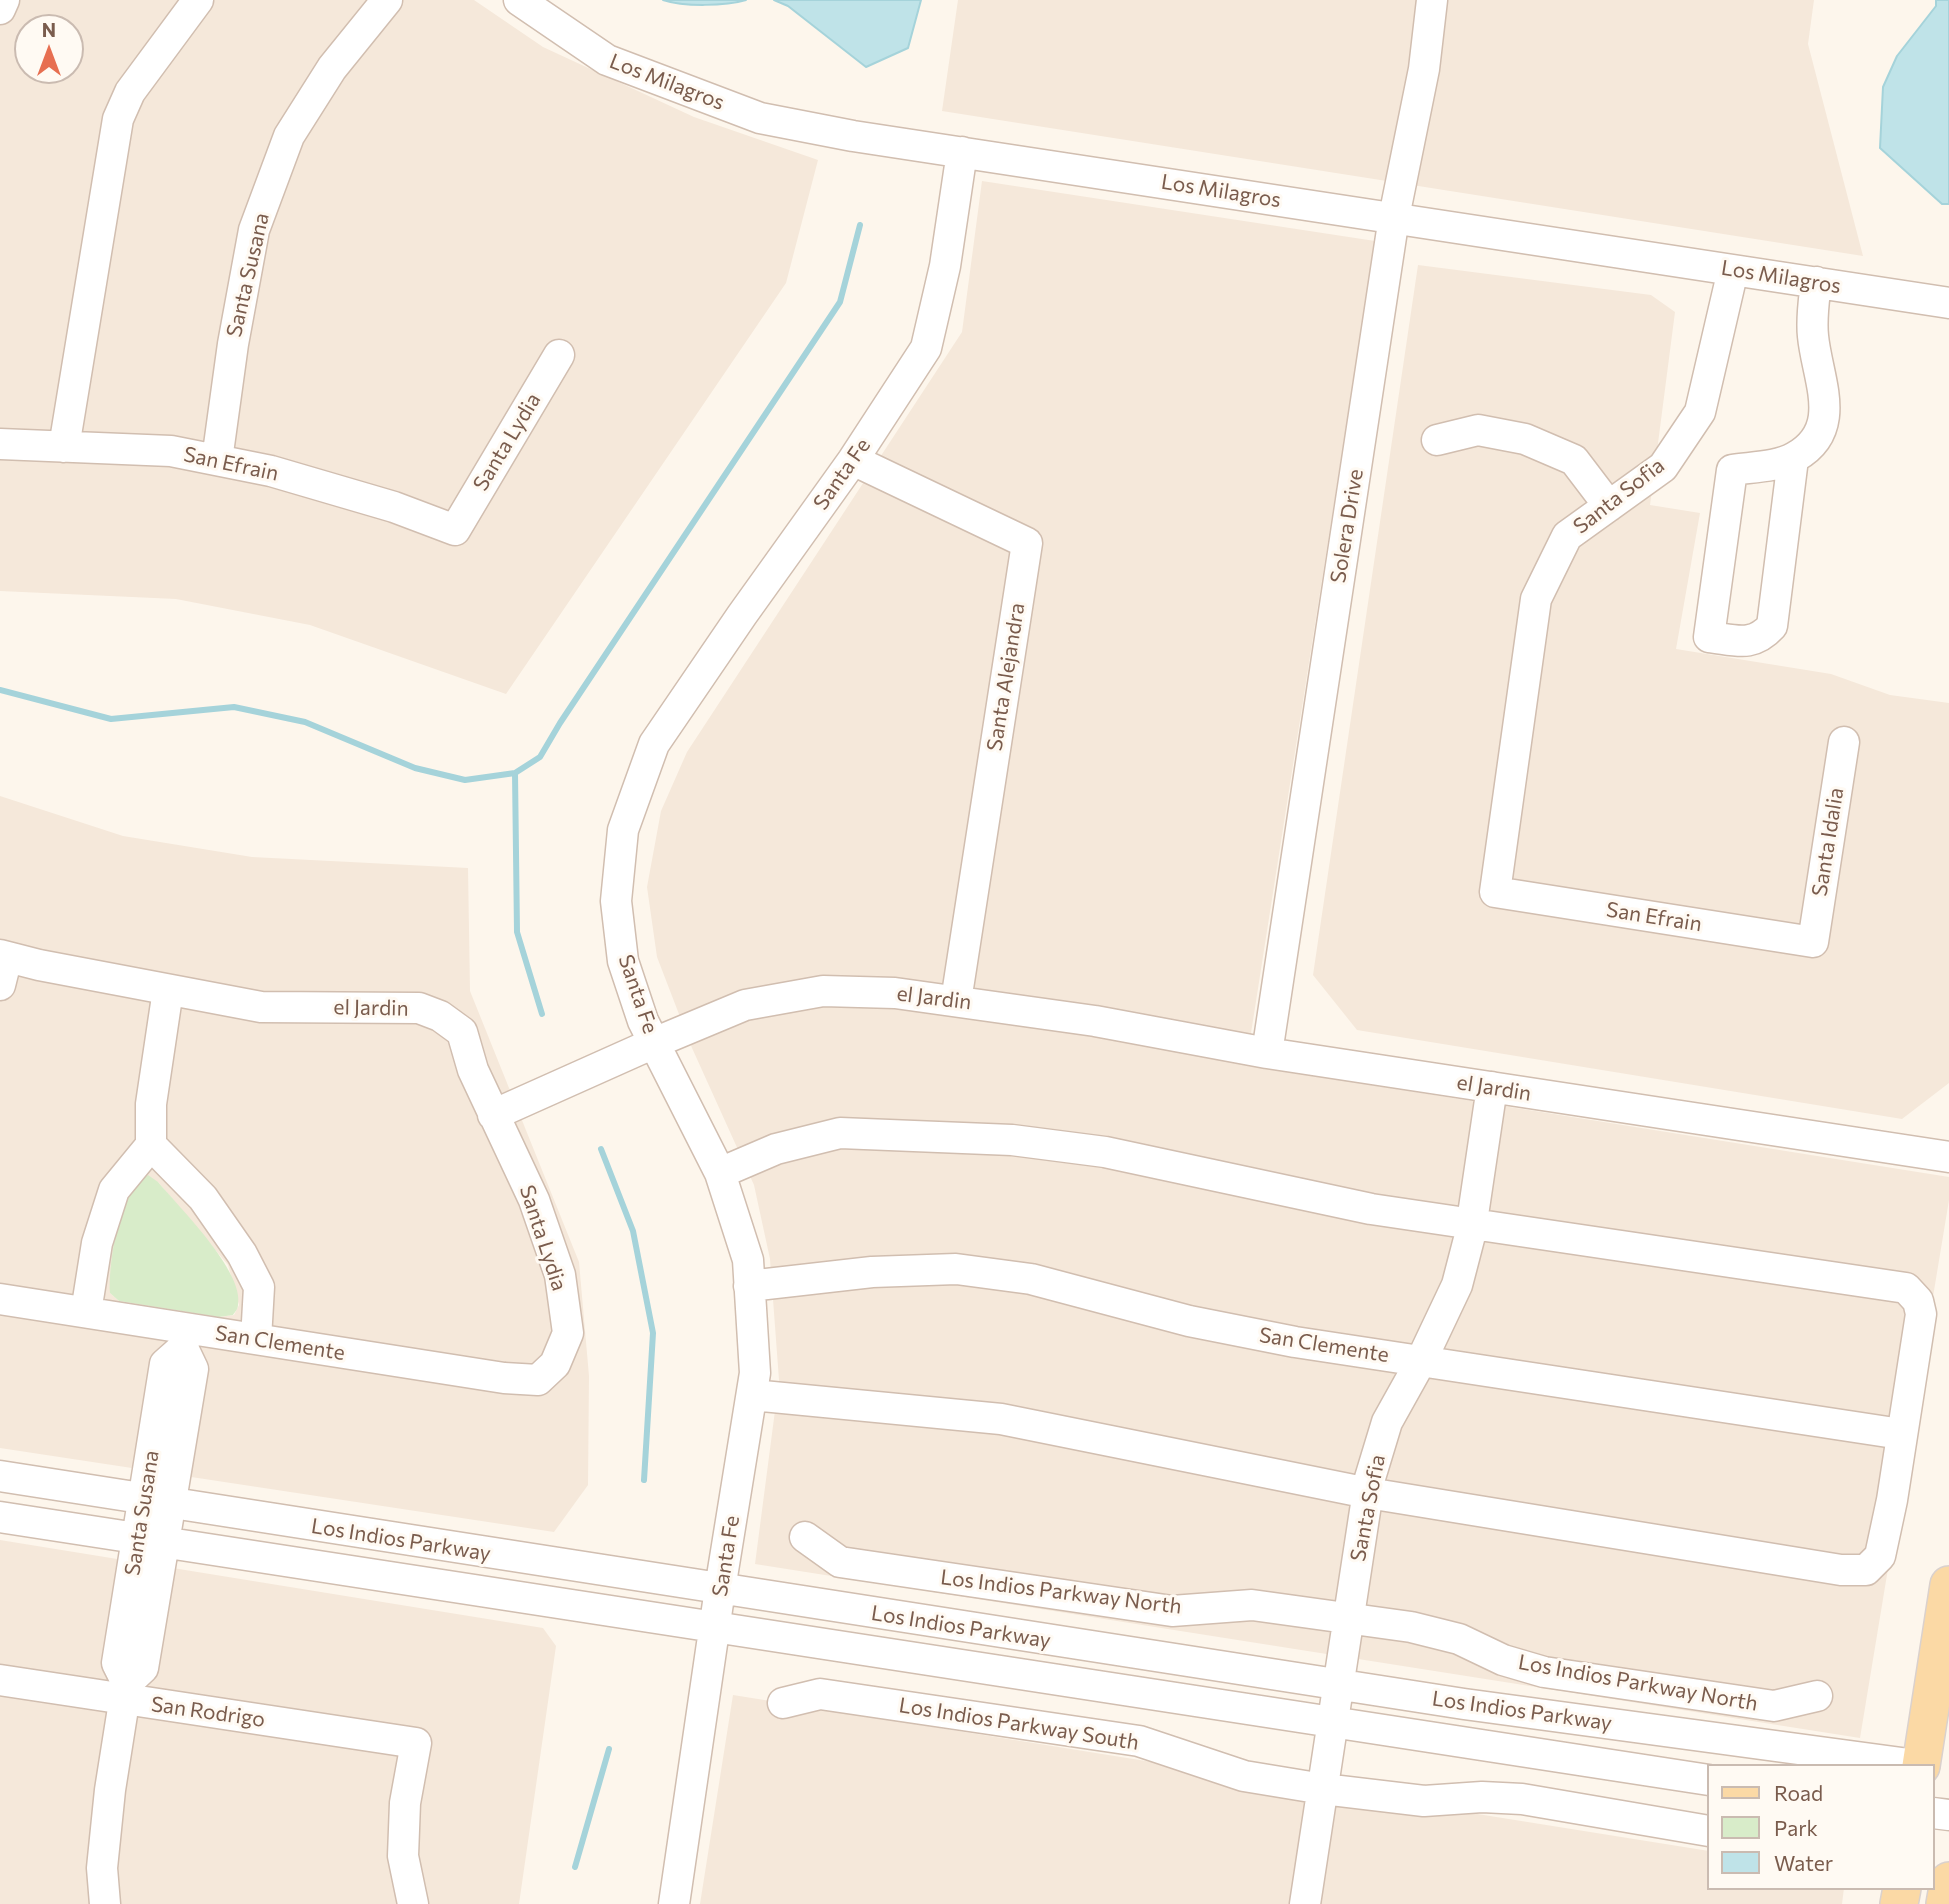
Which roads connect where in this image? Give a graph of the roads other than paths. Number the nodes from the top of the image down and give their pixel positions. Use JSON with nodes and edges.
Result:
{"nodes":[{"id":1,"x":4,"y":0,"type":"edge"},
{"id":2,"x":198,"y":0,"type":"edge"},
{"id":3,"x":387,"y":0,"type":"edge"},
{"id":4,"x":519,"y":0,"type":"edge"},
{"id":5,"x":1432,"y":0,"type":"edge"},
{"id":6,"x":0,"y":9,"type":"edge"},
{"id":7,"x":962,"y":152,"type":"junction"},
{"id":8,"x":1394,"y":217,"type":"junction"},
{"id":9,"x":1733,"y":270,"type":"junction"},
{"id":10,"x":1816,"y":282,"type":"junction"},
{"id":11,"x":1949,"y":303,"type":"edge"},
{"id":12,"x":559,"y":355,"type":"dead end"},
{"id":13,"x":1437,"y":440,"type":"dead end"},
{"id":14,"x":0,"y":444,"type":"edge"},
{"id":15,"x":64,"y":447,"type":"junction"},
{"id":16,"x":1793,"y":458,"type":"junction"},
{"id":17,"x":217,"y":460,"type":"junction"},
{"id":18,"x":853,"y":460,"type":"junction"},
{"id":19,"x":1609,"y":506,"type":"junction"},
{"id":20,"x":454,"y":530,"type":"joint"},
{"id":21,"x":1844,"y":742,"type":"dead end"},
{"id":22,"x":1495,"y":892,"type":"joint"},
{"id":23,"x":1813,"y":942,"type":"joint"},
{"id":24,"x":4,"y":956,"type":"edge"},
{"id":25,"x":0,"y":985,"type":"edge"},
{"id":26,"x":168,"y":990,"type":"junction"},
{"id":27,"x":957,"y":1001,"type":"junction"},
{"id":28,"x":654,"y":1043,"type":"junction"},
{"id":29,"x":1267,"y":1053,"type":"junction"},
{"id":30,"x":1492,"y":1087,"type":"junction"},
{"id":31,"x":494,"y":1115,"type":"junction"},
{"id":32,"x":151,"y":1145,"type":"junction"},
{"id":33,"x":1949,"y":1157,"type":"edge"},
{"id":34,"x":720,"y":1173,"type":"junction"},
{"id":35,"x":1471,"y":1225,"type":"junction"},
{"id":36,"x":750,"y":1286,"type":"junction"},
{"id":37,"x":0,"y":1299,"type":"edge"},
{"id":38,"x":86,"y":1312,"type":"junction"},
{"id":39,"x":185,"y":1338,"type":"junction"},
{"id":40,"x":256,"y":1339,"type":"junction"},
{"id":41,"x":1421,"y":1361,"type":"junction"},
{"id":42,"x":555,"y":1364,"type":"joint"},
{"id":43,"x":752,"y":1395,"type":"junction"},
{"id":44,"x":1902,"y":1434,"type":"junction"},
{"id":45,"x":0,"y":1476,"type":"edge"},
{"id":46,"x":1368,"y":1493,"type":"junction"},
{"id":47,"x":157,"y":1501,"type":"junction"},
{"id":48,"x":0,"y":1517,"type":"edge"},
{"id":49,"x":804,"y":1537,"type":"dead end"},
{"id":50,"x":151,"y":1540,"type":"junction"},
{"id":51,"x":1949,"y":1585,"type":"edge"},
{"id":52,"x":720,"y":1589,"type":"junction"},
{"id":53,"x":1349,"y":1618,"type":"junction"},
{"id":54,"x":715,"y":1627,"type":"junction"},
{"id":55,"x":0,"y":1679,"type":"edge"},
{"id":56,"x":1338,"y":1685,"type":"junction"},
{"id":57,"x":125,"y":1692,"type":"junction"},
{"id":58,"x":1817,"y":1696,"type":"dead end"},
{"id":59,"x":783,"y":1703,"type":"dead end"},
{"id":60,"x":1334,"y":1722,"type":"junction"},
{"id":61,"x":1907,"y":1764,"type":"edge"},
{"id":62,"x":1922,"y":1764,"type":"edge"},
{"id":63,"x":1708,"y":1780,"type":"edge"},
{"id":64,"x":1323,"y":1789,"type":"junction"},
{"id":65,"x":1708,"y":1831,"type":"edge"},
{"id":66,"x":1949,"y":1881,"type":"edge"},
{"id":67,"x":105,"y":1904,"type":"edge"},
{"id":68,"x":413,"y":1904,"type":"edge"},
{"id":69,"x":674,"y":1904,"type":"edge"},
{"id":70,"x":1305,"y":1904,"type":"edge"},
{"id":71,"x":1945,"y":1904,"type":"edge"}],
"edges":[{"from":1,"to":6,"type":"street"},
{"from":2,"to":15,"type":"street"},
{"from":3,"to":17,"type":"street","name":"Santa Susana"},
{"from":4,"to":7,"type":"street","name":"Los Milagros"},
{"from":5,"to":8,"type":"street","name":"Solera Drive"},
{"from":7,"to":8,"type":"street","name":"Los Milagros"},
{"from":7,"to":18,"type":"street","name":"Santa Fe"},
{"from":8,"to":9,"type":"street","name":"Los Milagros"},
{"from":8,"to":29,"type":"street","name":"Solera Drive"},
{"from":9,"to":10,"type":"street","name":"Los Milagros"},
{"from":9,"to":19,"type":"street","name":"Santa Sofia"},
{"from":10,"to":11,"type":"street","name":"Los Milagros"},
{"from":10,"to":16,"type":"street"},
{"from":12,"to":20,"type":"street","name":"Santa Lydia"},
{"from":13,"to":19,"type":"street"},
{"from":14,"to":15,"type":"street","name":"San Efrain"},
{"from":15,"to":17,"type":"street","name":"San Efrain"},
{"from":16,"to":16,"type":"street"},
{"from":17,"to":20,"type":"street","name":"San Efrain"},
{"from":18,"to":27,"type":"street","name":"Santa Alejandra"},
{"from":18,"to":28,"type":"street","name":"Santa Fe"},
{"from":19,"to":22,"type":"street","name":"Santa Sofia"},
{"from":21,"to":23,"type":"street","name":"Santa Idalia"},
{"from":22,"to":23,"type":"street","name":"San Efrain"},
{"from":24,"to":25,"type":"street"},
{"from":24,"to":26,"type":"street","name":"el Jardin"},
{"from":26,"to":31,"type":"street","name":"el Jardin"},
{"from":26,"to":32,"type":"street"},
{"from":27,"to":28,"type":"street","name":"el Jardin"},
{"from":27,"to":29,"type":"street","name":"el Jardin"},
{"from":28,"to":31,"type":"street","name":"el Jardin"},
{"from":28,"to":34,"type":"street","name":"Santa Fe"},
{"from":29,"to":30,"type":"street","name":"el Jardin"},
{"from":30,"to":33,"type":"street","name":"el Jardin"},
{"from":30,"to":35,"type":"street","name":"Santa Sofia"},
{"from":31,"to":42,"type":"street","name":"Santa Lydia"},
{"from":32,"to":38,"type":"street"},
{"from":32,"to":40,"type":"street"},
{"from":34,"to":35,"type":"street"},
{"from":34,"to":36,"type":"street","name":"Santa Fe"},
{"from":35,"to":41,"type":"street","name":"Santa Sofia"},
{"from":35,"to":44,"type":"street"},
{"from":36,"to":41,"type":"street","name":"San Clemente"},
{"from":36,"to":43,"type":"street","name":"Santa Fe"},
{"from":37,"to":38,"type":"street","name":"San Clemente"},
{"from":38,"to":39,"type":"street","name":"San Clemente"},
{"from":39,"to":40,"type":"street","name":"San Clemente"},
{"from":39,"to":47,"type":"street","name":"Santa Susana"},
{"from":40,"to":42,"type":"street","name":"San Clemente"},
{"from":41,"to":44,"type":"street","name":"San Clemente"},
{"from":41,"to":46,"type":"street","name":"Santa Sofia"},
{"from":43,"to":46,"type":"street"},
{"from":43,"to":52,"type":"street","name":"Santa Fe"},
{"from":44,"to":46,"type":"street"},
{"from":45,"to":47,"type":"street","name":"Los Indios Parkway"},
{"from":46,"to":53,"type":"street","name":"Santa Sofia"},
{"from":47,"to":50,"type":"street","name":"Santa Susana"},
{"from":47,"to":52,"type":"street","name":"Los Indios Parkway"},
{"from":48,"to":50,"type":"street","name":"Los Indios Parkway"},
{"from":49,"to":53,"type":"street","name":"Los Indios Parkway North"},
{"from":50,"to":54,"type":"street","name":"Los Indios Parkway"},
{"from":50,"to":57,"type":"street","name":"Santa Susana"},
{"from":51,"to":62,"type":"main road"},
{"from":52,"to":54,"type":"street","name":"Santa Fe"},
{"from":52,"to":56,"type":"street","name":"Los Indios Parkway"},
{"from":53,"to":56,"type":"street","name":"Santa Sofia"},
{"from":53,"to":58,"type":"street","name":"Los Indios Parkway North"},
{"from":54,"to":60,"type":"street","name":"Los Indios Parkway"},
{"from":54,"to":69,"type":"street","name":"Santa Fe"},
{"from":55,"to":57,"type":"street","name":"San Rodrigo"},
{"from":56,"to":60,"type":"street","name":"Santa Sofia"},
{"from":56,"to":61,"type":"street","name":"Los Indios Parkway"},
{"from":57,"to":67,"type":"street","name":"Santa Susana"},
{"from":57,"to":68,"type":"street","name":"San Rodrigo"},
{"from":59,"to":64,"type":"street","name":"Los Indios Parkway South"},
{"from":60,"to":63,"type":"street","name":"Los Indios Parkway"},
{"from":60,"to":64,"type":"street","name":"Santa Sofia"},
{"from":64,"to":65,"type":"street","name":"Los Indios Parkway South"},
{"from":64,"to":70,"type":"street","name":"Santa Sofia"},
{"from":66,"to":71,"type":"main road"}]}
